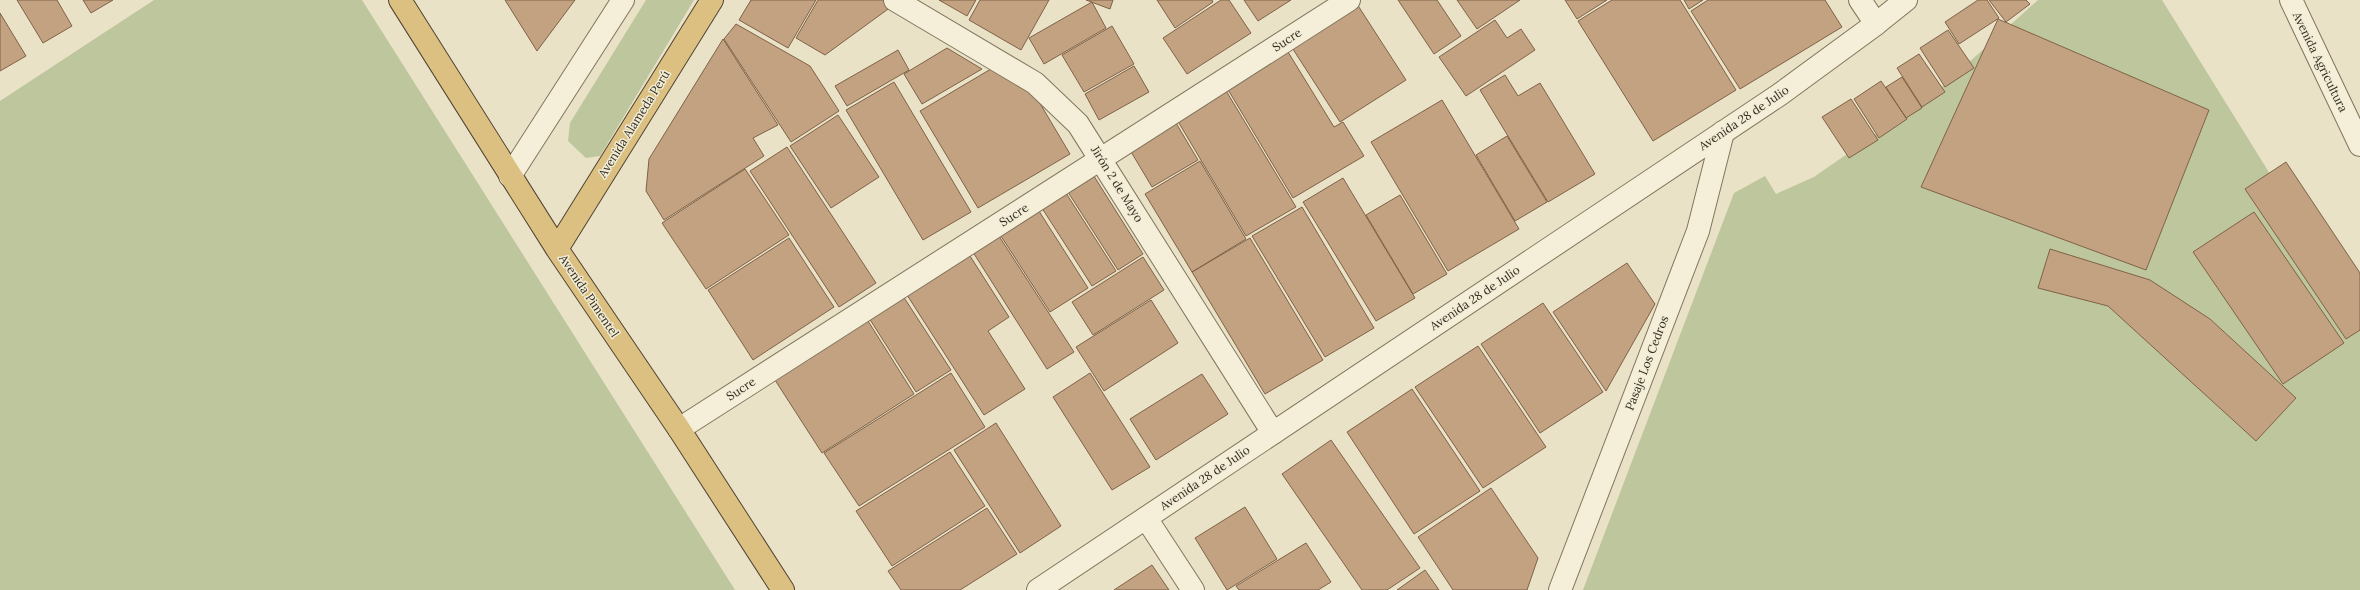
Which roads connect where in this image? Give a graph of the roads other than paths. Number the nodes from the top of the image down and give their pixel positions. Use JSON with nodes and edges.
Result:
{"nodes":[{"id":1,"x":400,"y":0,"type":"edge"},
{"id":2,"x":623,"y":0,"type":"edge"},
{"id":3,"x":712,"y":0,"type":"edge"},
{"id":4,"x":894,"y":0,"type":"edge"},
{"id":5,"x":1349,"y":0,"type":"edge"},
{"id":6,"x":1860,"y":0,"type":"edge"},
{"id":7,"x":1906,"y":0,"type":"edge"},
{"id":8,"x":2290,"y":0,"type":"edge"},
{"id":9,"x":1876,"y":24,"type":"junction"},
{"id":10,"x":1723,"y":132,"type":"junction"},
{"id":11,"x":2360,"y":145,"type":"edge"},
{"id":12,"x":1101,"y":159,"type":"junction"},
{"id":13,"x":510,"y":176,"type":"junction"},
{"id":14,"x":557,"y":249,"type":"junction"},
{"id":15,"x":679,"y":429,"type":"junction"},
{"id":16,"x":1273,"y":433,"type":"junction"},
{"id":17,"x":1146,"y":518,"type":"junction"},
{"id":18,"x":783,"y":590,"type":"edge"},
{"id":19,"x":1038,"y":590,"type":"edge"},
{"id":20,"x":1193,"y":590,"type":"edge"},
{"id":21,"x":1560,"y":590,"type":"edge"}],
"edges":[{"from":1,"to":13,"type":"highway","name":"Avenida Pimentel"},
{"from":2,"to":13,"type":"street"},
{"from":3,"to":14,"type":"highway","name":"Avenida Alameda Perú"},
{"from":4,"to":12,"type":"street","name":"Jirón 2 de Mayo"},
{"from":5,"to":12,"type":"street","name":"Sucre"},
{"from":6,"to":9,"type":"street"},
{"from":7,"to":9,"type":"street","name":"Avenida 28 de Julio"},
{"from":8,"to":11,"type":"street","name":"Avenida Agricultura"},
{"from":9,"to":10,"type":"street","name":"Avenida 28 de Julio"},
{"from":10,"to":16,"type":"street","name":"Avenida 28 de Julio"},
{"from":10,"to":21,"type":"street","name":"Pasaje Los Cedros"},
{"from":12,"to":15,"type":"street","name":"Sucre"},
{"from":12,"to":16,"type":"street","name":"Jirón 2 de Mayo"},
{"from":13,"to":14,"type":"highway","name":"Avenida Pimentel"},
{"from":14,"to":15,"type":"highway","name":"Avenida Pimentel"},
{"from":15,"to":18,"type":"highway","name":"Avenida Pimentel"},
{"from":16,"to":17,"type":"street","name":"Avenida 28 de Julio"},
{"from":17,"to":19,"type":"street","name":"Avenida 28 de Julio"},
{"from":17,"to":20,"type":"street"}]}
